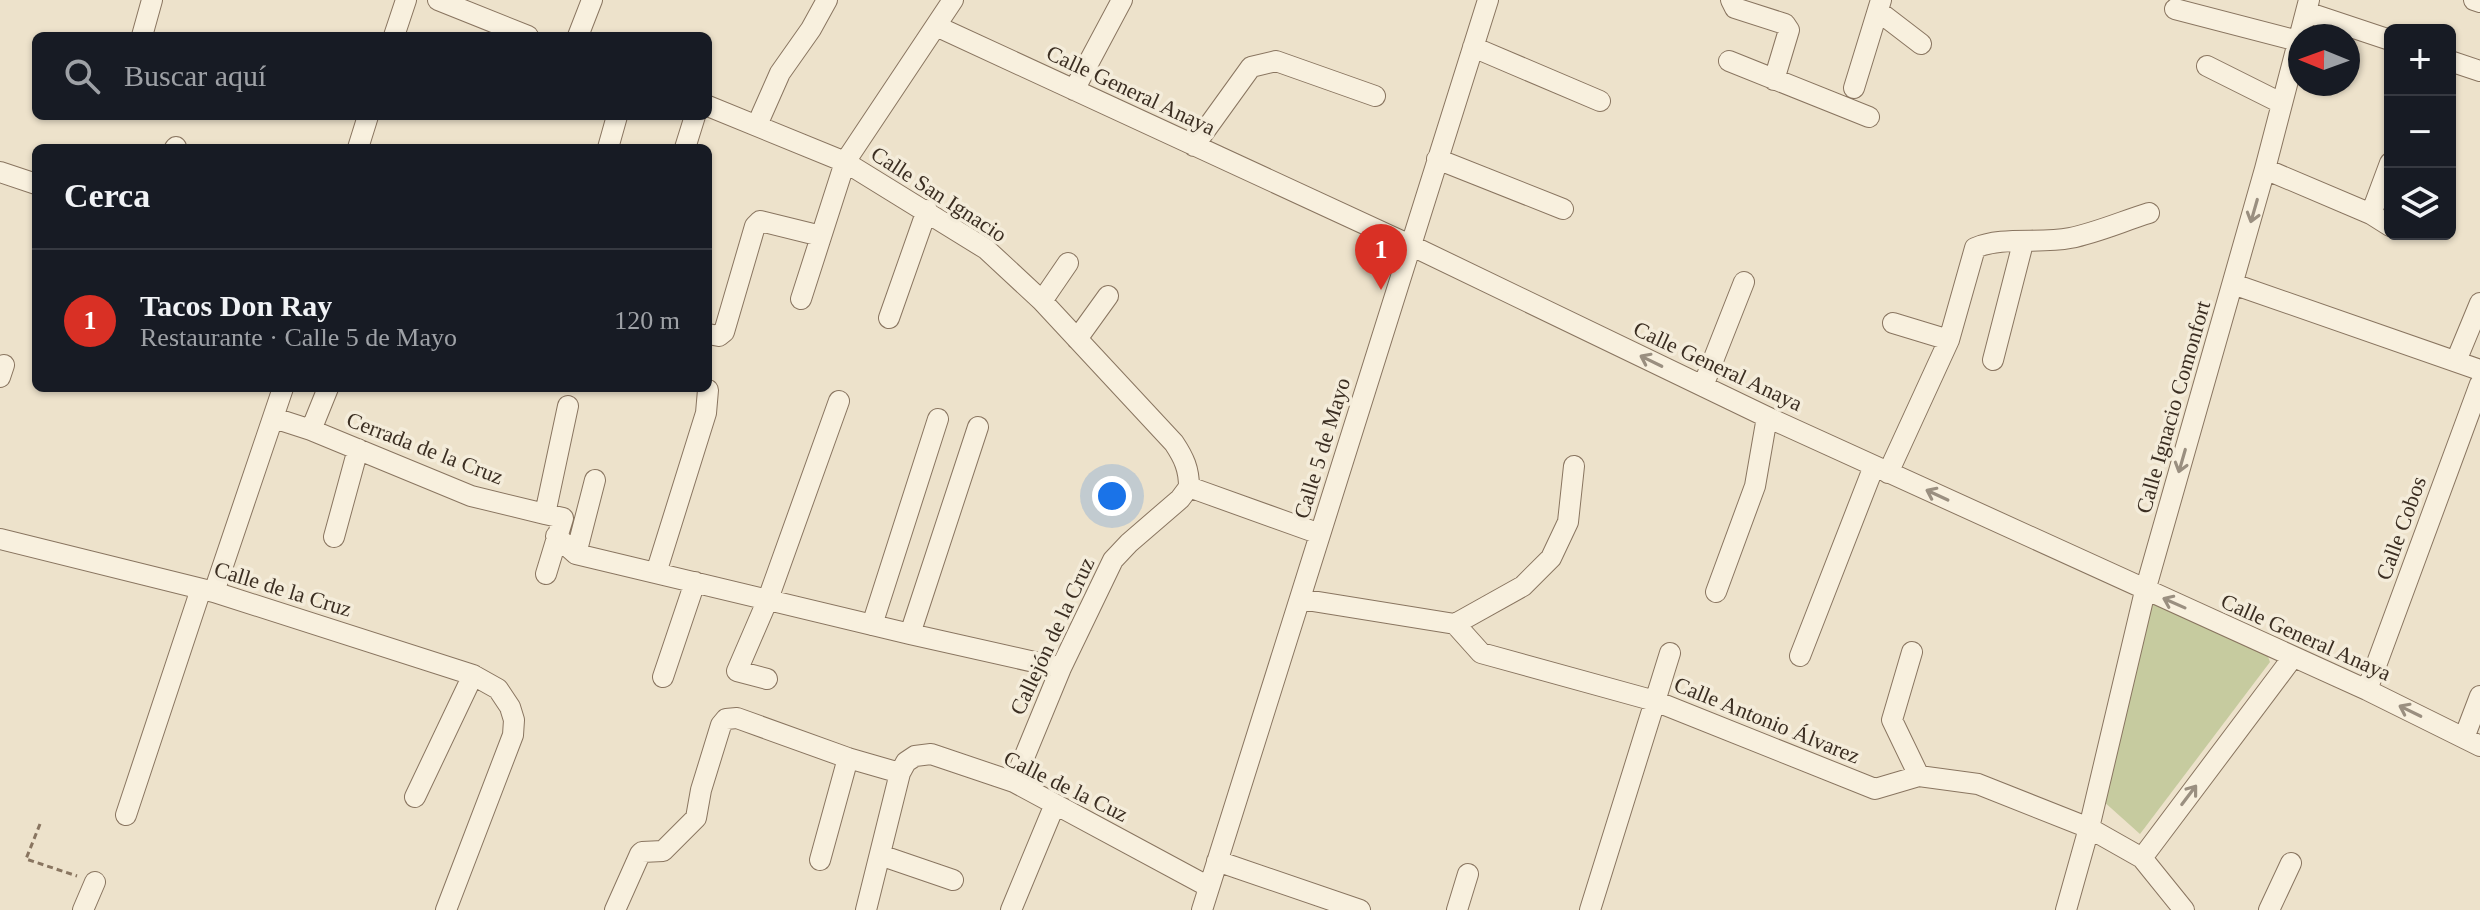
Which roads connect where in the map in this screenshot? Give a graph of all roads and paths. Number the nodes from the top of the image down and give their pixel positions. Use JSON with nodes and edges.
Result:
{"nodes":[{"id":1,"x":152,"y":0,"type":"edge"},
{"id":2,"x":406,"y":0,"type":"edge"},
{"id":3,"x":438,"y":0,"type":"edge"},
{"id":4,"x":592,"y":0,"type":"edge"},
{"id":5,"x":827,"y":0,"type":"edge"},
{"id":6,"x":953,"y":0,"type":"edge"},
{"id":7,"x":1122,"y":0,"type":"edge"},
{"id":8,"x":1488,"y":0,"type":"edge"},
{"id":9,"x":1731,"y":0,"type":"edge"},
{"id":10,"x":2474,"y":0,"type":"edge"},
{"id":11,"x":2480,"y":2,"type":"edge"},
{"id":12,"x":1880,"y":6,"type":"edge"},
{"id":13,"x":2307,"y":6,"type":"edge"},
{"id":14,"x":2175,"y":9,"type":"dead end"},
{"id":15,"x":936,"y":26,"type":"junction"},
{"id":16,"x":143,"y":32,"type":"edge"},
{"id":17,"x":395,"y":32,"type":"edge"},
{"id":18,"x":518,"y":32,"type":"edge"},
{"id":19,"x":580,"y":32,"type":"edge"},
{"id":20,"x":2288,"y":38,"type":"edge"},
{"id":21,"x":2384,"y":38,"type":"edge"},
{"id":22,"x":1921,"y":44,"type":"dead end"},
{"id":23,"x":1473,"y":47,"type":"junction"},
{"id":24,"x":1729,"y":61,"type":"dead end"},
{"id":25,"x":2456,"y":63,"type":"edge"},
{"id":26,"x":2207,"y":66,"type":"dead end"},
{"id":27,"x":2480,"y":71,"type":"edge"},
{"id":28,"x":2288,"y":77,"type":"edge"},
{"id":29,"x":1774,"y":80,"type":"junction"},
{"id":30,"x":1854,"y":88,"type":"dead end"},
{"id":31,"x":1074,"y":90,"type":"junction"},
{"id":32,"x":1375,"y":96,"type":"dead end"},
{"id":33,"x":1600,"y":101,"type":"dead end"},
{"id":34,"x":2281,"y":103,"type":"junction"},
{"id":35,"x":712,"y":108,"type":"edge"},
{"id":36,"x":1869,"y":117,"type":"dead end"},
{"id":37,"x":367,"y":120,"type":"edge"},
{"id":38,"x":616,"y":120,"type":"edge"},
{"id":39,"x":694,"y":120,"type":"edge"},
{"id":40,"x":757,"y":125,"type":"junction"},
{"id":41,"x":359,"y":144,"type":"edge"},
{"id":42,"x":609,"y":144,"type":"edge"},
{"id":43,"x":686,"y":144,"type":"edge"},
{"id":44,"x":1194,"y":146,"type":"junction"},
{"id":45,"x":1437,"y":159,"type":"junction"},
{"id":46,"x":845,"y":162,"type":"junction"},
{"id":47,"x":2388,"y":168,"type":"edge"},
{"id":48,"x":2265,"y":169,"type":"junction"},
{"id":49,"x":0,"y":172,"type":"edge"},
{"id":50,"x":32,"y":183,"type":"edge"},
{"id":51,"x":1563,"y":209,"type":"dead end"},
{"id":52,"x":927,"y":210,"type":"junction"},
{"id":53,"x":2149,"y":213,"type":"dead end"},
{"id":54,"x":2371,"y":214,"type":"junction"},
{"id":55,"x":2384,"y":222,"type":"edge"},
{"id":56,"x":821,"y":236,"type":"junction"},
{"id":57,"x":2023,"y":243,"type":"junction"},
{"id":58,"x":1410,"y":245,"type":"junction"},
{"id":59,"x":1068,"y":263,"type":"dead end"},
{"id":60,"x":1744,"y":282,"type":"dead end"},
{"id":61,"x":2233,"y":284,"type":"junction"},
{"id":62,"x":1108,"y":296,"type":"dead end"},
{"id":63,"x":801,"y":299,"type":"dead end"},
{"id":64,"x":1042,"y":301,"type":"junction"},
{"id":65,"x":2480,"y":303,"type":"edge"},
{"id":66,"x":889,"y":318,"type":"dead end"},
{"id":67,"x":1893,"y":323,"type":"dead end"},
{"id":68,"x":712,"y":335,"type":"edge"},
{"id":69,"x":1077,"y":339,"type":"junction"},
{"id":70,"x":1949,"y":340,"type":"junction"},
{"id":71,"x":1993,"y":360,"type":"dead end"},
{"id":72,"x":2456,"y":361,"type":"junction"},
{"id":73,"x":2480,"y":370,"type":"edge"},
{"id":74,"x":2480,"y":384,"type":"edge"},
{"id":75,"x":1703,"y":386,"type":"junction"},
{"id":76,"x":282,"y":392,"type":"edge"},
{"id":77,"x":326,"y":392,"type":"edge"},
{"id":78,"x":708,"y":392,"type":"edge"},
{"id":79,"x":839,"y":401,"type":"dead end"},
{"id":80,"x":568,"y":406,"type":"dead end"},
{"id":81,"x":1767,"y":417,"type":"junction"},
{"id":82,"x":274,"y":418,"type":"junction"},
{"id":83,"x":938,"y":419,"type":"dead end"},
{"id":84,"x":978,"y":427,"type":"dead end"},
{"id":85,"x":311,"y":430,"type":"junction"},
{"id":86,"x":358,"y":449,"type":"junction"},
{"id":87,"x":1574,"y":466,"type":"dead end"},
{"id":88,"x":1881,"y":469,"type":"junction"},
{"id":89,"x":595,"y":480,"type":"dead end"},
{"id":90,"x":1189,"y":487,"type":"junction"},
{"id":91,"x":545,"y":514,"type":"junction"},
{"id":92,"x":1320,"y":534,"type":"junction"},
{"id":93,"x":556,"y":536,"type":"junction"},
{"id":94,"x":334,"y":537,"type":"dead end"},
{"id":95,"x":1,"y":542,"type":"edge"},
{"id":96,"x":576,"y":554,"type":"junction"},
{"id":97,"x":656,"y":573,"type":"junction"},
{"id":98,"x":546,"y":574,"type":"dead end"},
{"id":99,"x":695,"y":582,"type":"junction"},
{"id":100,"x":208,"y":591,"type":"junction"},
{"id":101,"x":2145,"y":591,"type":"junction"},
{"id":102,"x":1716,"y":592,"type":"dead end"},
{"id":103,"x":768,"y":599,"type":"junction"},
{"id":104,"x":1300,"y":599,"type":"junction"},
{"id":105,"x":1455,"y":624,"type":"junction"},
{"id":106,"x":872,"y":625,"type":"junction"},
{"id":107,"x":910,"y":634,"type":"junction"},
{"id":108,"x":1912,"y":652,"type":"dead end"},
{"id":109,"x":1670,"y":653,"type":"dead end"},
{"id":110,"x":1800,"y":656,"type":"dead end"},
{"id":111,"x":2293,"y":657,"type":"junction"},
{"id":112,"x":1061,"y":668,"type":"junction"},
{"id":113,"x":473,"y":675,"type":"junction"},
{"id":114,"x":663,"y":677,"type":"dead end"},
{"id":115,"x":767,"y":679,"type":"dead end"},
{"id":116,"x":2367,"y":690,"type":"junction"},
{"id":117,"x":2480,"y":696,"type":"edge"},
{"id":118,"x":1655,"y":701,"type":"junction"},
{"id":119,"x":2472,"y":742,"type":"edge"},
{"id":120,"x":848,"y":758,"type":"junction"},
{"id":121,"x":900,"y":773,"type":"junction"},
{"id":122,"x":1919,"y":776,"type":"junction"},
{"id":123,"x":1014,"y":782,"type":"junction"},
{"id":124,"x":415,"y":797,"type":"dead end"},
{"id":125,"x":1055,"y":804,"type":"junction"},
{"id":126,"x":126,"y":815,"type":"dead end"},
{"id":127,"x":40,"y":824,"type":"dead end"},
{"id":128,"x":2089,"y":828,"type":"junction"},
{"id":129,"x":880,"y":855,"type":"junction"},
{"id":130,"x":2142,"y":858,"type":"junction"},
{"id":131,"x":820,"y":860,"type":"dead end"},
{"id":132,"x":1217,"y":861,"type":"junction"},
{"id":133,"x":2291,"y":863,"type":"dead end"},
{"id":134,"x":1468,"y":874,"type":"dead end"},
{"id":135,"x":953,"y":880,"type":"dead end"},
{"id":136,"x":95,"y":882,"type":"joint"},
{"id":137,"x":1209,"y":887,"type":"junction"},
{"id":138,"x":83,"y":910,"type":"edge"},
{"id":139,"x":446,"y":910,"type":"edge"},
{"id":140,"x":615,"y":910,"type":"edge"},
{"id":141,"x":866,"y":910,"type":"edge"},
{"id":142,"x":1011,"y":910,"type":"edge"},
{"id":143,"x":1202,"y":910,"type":"edge"},
{"id":144,"x":1360,"y":910,"type":"edge"},
{"id":145,"x":1457,"y":910,"type":"edge"},
{"id":146,"x":1590,"y":910,"type":"edge"},
{"id":147,"x":2066,"y":910,"type":"edge"},
{"id":148,"x":2184,"y":910,"type":"edge"},
{"id":149,"x":2269,"y":910,"type":"edge"}],
"edges":[{"from":1,"to":16,"type":"street"},
{"from":2,"to":17,"type":"street"},
{"from":3,"to":18,"type":"street"},
{"from":4,"to":19,"type":"street"},
{"from":5,"to":40,"type":"street"},
{"from":6,"to":15,"type":"street"},
{"from":7,"to":31,"type":"street"},
{"from":8,"to":23,"type":"street","name":"Calle 5 de Mayo"},
{"from":9,"to":29,"type":"street"},
{"from":10,"to":11,"type":"street"},
{"from":12,"to":22,"type":"street"},
{"from":12,"to":30,"type":"street"},
{"from":13,"to":21,"type":"street"},
{"from":14,"to":20,"type":"street"},
{"from":15,"to":31,"type":"street","name":"Calle General Anaya"},
{"from":15,"to":46,"type":"street"},
{"from":23,"to":33,"type":"street"},
{"from":23,"to":45,"type":"street","name":"Calle 5 de Mayo"},
{"from":24,"to":29,"type":"street"},
{"from":25,"to":27,"type":"street"},
{"from":26,"to":34,"type":"street"},
{"from":28,"to":34,"type":"street","name":"Calle Ignacio Comonfort"},
{"from":29,"to":36,"type":"street"},
{"from":31,"to":44,"type":"street","name":"Calle General Anaya"},
{"from":32,"to":44,"type":"street"},
{"from":34,"to":48,"type":"street","name":"Calle Ignacio Comonfort"},
{"from":35,"to":40,"type":"street","name":"Calle San Ignacio"},
{"from":37,"to":41,"type":"street"},
{"from":38,"to":42,"type":"street"},
{"from":39,"to":43,"type":"street"},
{"from":40,"to":46,"type":"street","name":"Calle San Ignacio"},
{"from":44,"to":58,"type":"street","name":"Calle General Anaya"},
{"from":45,"to":51,"type":"street"},
{"from":45,"to":58,"type":"street","name":"Calle 5 de Mayo"},
{"from":46,"to":52,"type":"street","name":"Calle San Ignacio"},
{"from":46,"to":56,"type":"street"},
{"from":47,"to":54,"type":"street"},
{"from":48,"to":54,"type":"street"},
{"from":48,"to":61,"type":"street","name":"Calle Ignacio Comonfort","one_way":true},
{"from":49,"to":50,"type":"street"},
{"from":52,"to":64,"type":"street","name":"Calle San Ignacio"},
{"from":52,"to":66,"type":"street"},
{"from":53,"to":57,"type":"street"},
{"from":54,"to":55,"type":"street"},
{"from":56,"to":63,"type":"street"},
{"from":56,"to":68,"type":"street"},
{"from":57,"to":70,"type":"street"},
{"from":57,"to":71,"type":"street"},
{"from":75,"to":58,"type":"street","name":"Calle General Anaya","one_way":true},
{"from":58,"to":92,"type":"street","name":"Calle 5 de Mayo"},
{"from":59,"to":64,"type":"street"},
{"from":60,"to":75,"type":"street"},
{"from":61,"to":72,"type":"street"},
{"from":61,"to":101,"type":"street","name":"Calle Ignacio Comonfort","one_way":true},
{"from":62,"to":69,"type":"street"},
{"from":64,"to":69,"type":"street","name":"Calle San Ignacio"},
{"from":65,"to":72,"type":"street"},
{"from":67,"to":70,"type":"street"},
{"from":69,"to":90,"type":"street","name":"Calle San Ignacio"},
{"from":70,"to":88,"type":"street"},
{"from":72,"to":73,"type":"street"},
{"from":74,"to":116,"type":"street","name":"Calle Cobos"},
{"from":75,"to":81,"type":"street","name":"Calle General Anaya"},
{"from":76,"to":82,"type":"street"},
{"from":77,"to":85,"type":"street"},
{"from":78,"to":97,"type":"street"},
{"from":79,"to":103,"type":"street"},
{"from":80,"to":91,"type":"street"},
{"from":81,"to":88,"type":"street","name":"Calle General Anaya"},
{"from":81,"to":102,"type":"street"},
{"from":82,"to":85,"type":"street","name":"Cerrada de la Cruz"},
{"from":82,"to":100,"type":"street"},
{"from":83,"to":106,"type":"street"},
{"from":84,"to":107,"type":"street"},
{"from":85,"to":86,"type":"street","name":"Cerrada de la Cruz"},
{"from":86,"to":91,"type":"street","name":"Cerrada de la Cruz"},
{"from":86,"to":94,"type":"street"},
{"from":87,"to":105,"type":"street"},
{"from":101,"to":88,"type":"street","name":"Calle General Anaya","one_way":true},
{"from":88,"to":110,"type":"street"},
{"from":89,"to":96,"type":"street"},
{"from":90,"to":92,"type":"street"},
{"from":90,"to":112,"type":"street","name":"Callejón de la Cruz"},
{"from":91,"to":93,"type":"street"},
{"from":92,"to":104,"type":"street","name":"Calle 5 de Mayo"},
{"from":93,"to":96,"type":"street"},
{"from":93,"to":98,"type":"street"},
{"from":95,"to":100,"type":"street","name":"Calle de la Cruz"},
{"from":96,"to":97,"type":"street"},
{"from":97,"to":99,"type":"street"},
{"from":99,"to":103,"type":"street"},
{"from":99,"to":114,"type":"street"},
{"from":100,"to":113,"type":"street","name":"Calle de la Cruz"},
{"from":100,"to":126,"type":"street"},
{"from":111,"to":101,"type":"street","name":"Calle General Anaya","one_way":true},
{"from":101,"to":128,"type":"street","name":"Calle Ignacio Comonfort"},
{"from":103,"to":106,"type":"street"},
{"from":103,"to":115,"type":"street"},
{"from":104,"to":105,"type":"street"},
{"from":104,"to":132,"type":"street","name":"Calle 5 de Mayo"},
{"from":105,"to":118,"type":"street","name":"Calle Antonio Álvarez"},
{"from":106,"to":107,"type":"street"},
{"from":107,"to":112,"type":"street"},
{"from":108,"to":122,"type":"street"},
{"from":109,"to":118,"type":"street"},
{"from":111,"to":116,"type":"street","name":"Calle General Anaya"},
{"from":130,"to":111,"type":"street","one_way":true},
{"from":112,"to":123,"type":"street","name":"Callejón de la Cruz"},
{"from":113,"to":124,"type":"street"},
{"from":113,"to":139,"type":"street","name":"Calle de la Cruz"},
{"from":119,"to":116,"type":"street","name":"Calle General Anaya","one_way":true},
{"from":117,"to":119,"type":"street"},
{"from":118,"to":122,"type":"street","name":"Calle Antonio Álvarez"},
{"from":118,"to":146,"type":"street"},
{"from":120,"to":121,"type":"street"},
{"from":120,"to":131,"type":"street"},
{"from":120,"to":140,"type":"street"},
{"from":121,"to":123,"type":"street","name":"Calle de la Cuz"},
{"from":121,"to":129,"type":"street"},
{"from":122,"to":128,"type":"street","name":"Calle Antonio Álvarez"},
{"from":123,"to":125,"type":"street","name":"Calle de la Cuz"},
{"from":125,"to":137,"type":"street","name":"Calle de la Cuz"},
{"from":125,"to":142,"type":"street"},
{"from":127,"to":136,"type":"path"},
{"from":128,"to":130,"type":"street"},
{"from":128,"to":147,"type":"street","name":"Calle Ignacio Comonfort"},
{"from":129,"to":135,"type":"street"},
{"from":129,"to":141,"type":"street"},
{"from":130,"to":148,"type":"street"},
{"from":132,"to":137,"type":"street","name":"Calle 5 de Mayo"},
{"from":132,"to":144,"type":"street"},
{"from":133,"to":149,"type":"street"},
{"from":134,"to":145,"type":"street"},
{"from":136,"to":138,"type":"street"},
{"from":137,"to":143,"type":"street","name":"Calle 5 de Mayo"}]}
